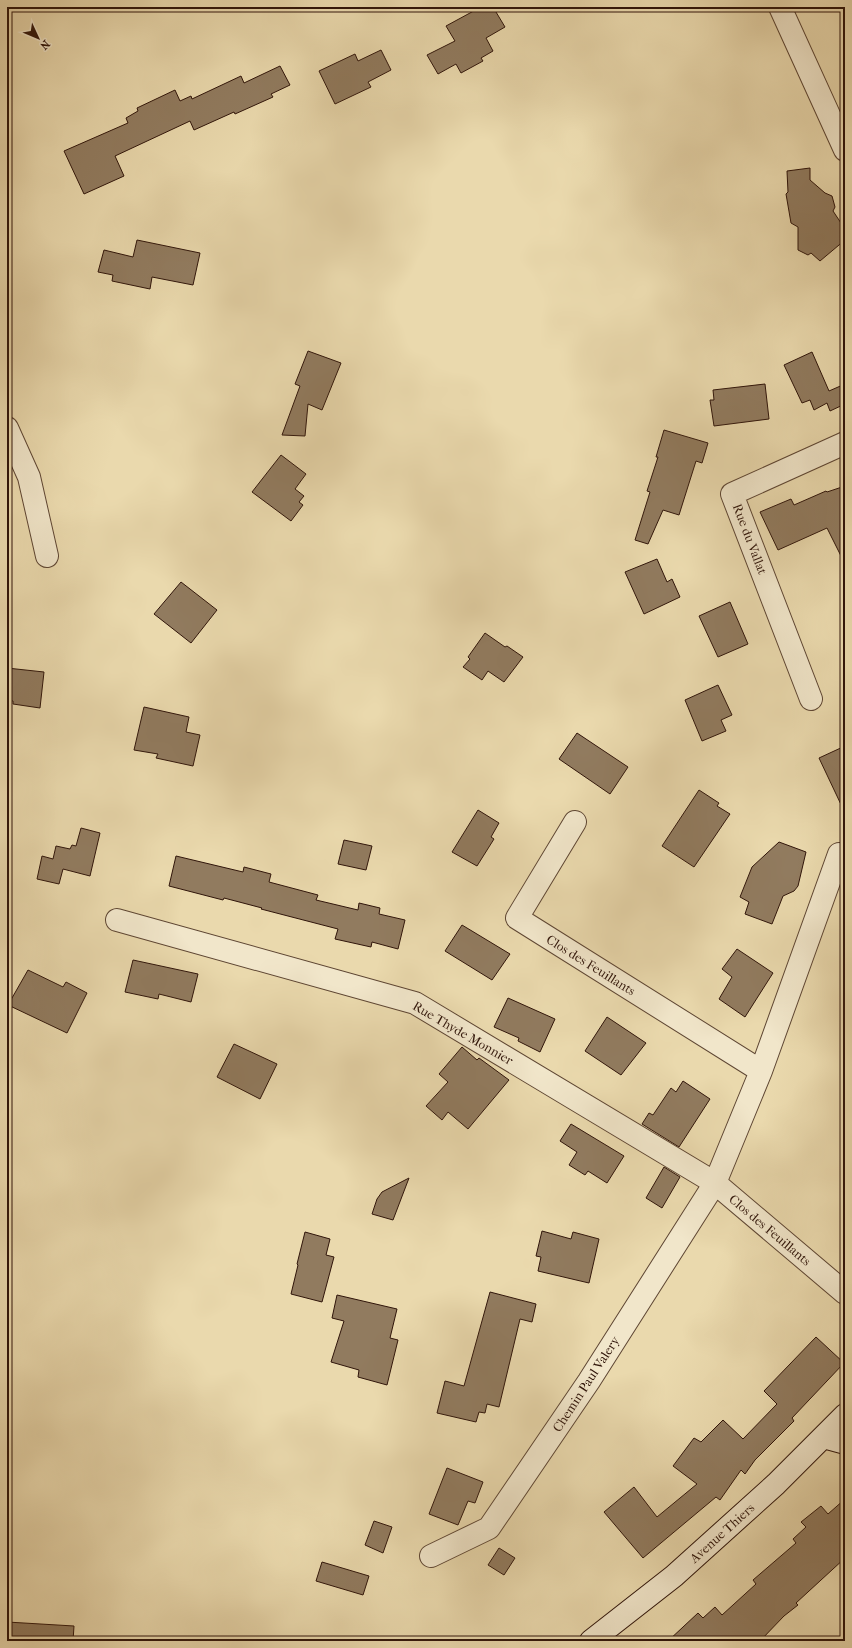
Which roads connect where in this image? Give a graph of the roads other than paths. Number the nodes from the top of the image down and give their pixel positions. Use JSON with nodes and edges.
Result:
{"nodes":[{"id":1,"x":780,"y":7,"type":"edge"},
{"id":2,"x":845,"y":150,"type":"edge"},
{"id":3,"x":7,"y":428,"type":"edge"},
{"id":4,"x":845,"y":443,"type":"edge"},
{"id":5,"x":46,"y":556,"type":"dead end"},
{"id":6,"x":811,"y":699,"type":"dead end"},
{"id":7,"x":575,"y":822,"type":"dead end"},
{"id":8,"x":839,"y":854,"type":"dead end"},
{"id":9,"x":117,"y":920,"type":"dead end"},
{"id":10,"x":761,"y":1071,"type":"junction"},
{"id":11,"x":715,"y":1183,"type":"junction"},
{"id":12,"x":845,"y":1293,"type":"edge"},
{"id":13,"x":845,"y":1415,"type":"edge"},
{"id":14,"x":823,"y":1437,"type":"junction"},
{"id":15,"x":845,"y":1443,"type":"edge"},
{"id":16,"x":431,"y":1556,"type":"dead end"},
{"id":17,"x":591,"y":1641,"type":"edge"}],
"edges":[{"from":1,"to":2,"type":"street"},
{"from":3,"to":5,"type":"street"},
{"from":4,"to":6,"type":"street","name":"Rue du Vallat"},
{"from":7,"to":10,"type":"street","name":"Clos des Feuillants"},
{"from":8,"to":10,"type":"street"},
{"from":9,"to":11,"type":"street","name":"Rue Thyde Monnier"},
{"from":10,"to":11,"type":"street"},
{"from":11,"to":12,"type":"street","name":"Clos des Feuillants"},
{"from":11,"to":16,"type":"street","name":"Chemin Paul Valery"},
{"from":13,"to":14,"type":"street","name":"Avenue Thiers"},
{"from":14,"to":15,"type":"street"},
{"from":14,"to":17,"type":"street","name":"Avenue Thiers"}]}
